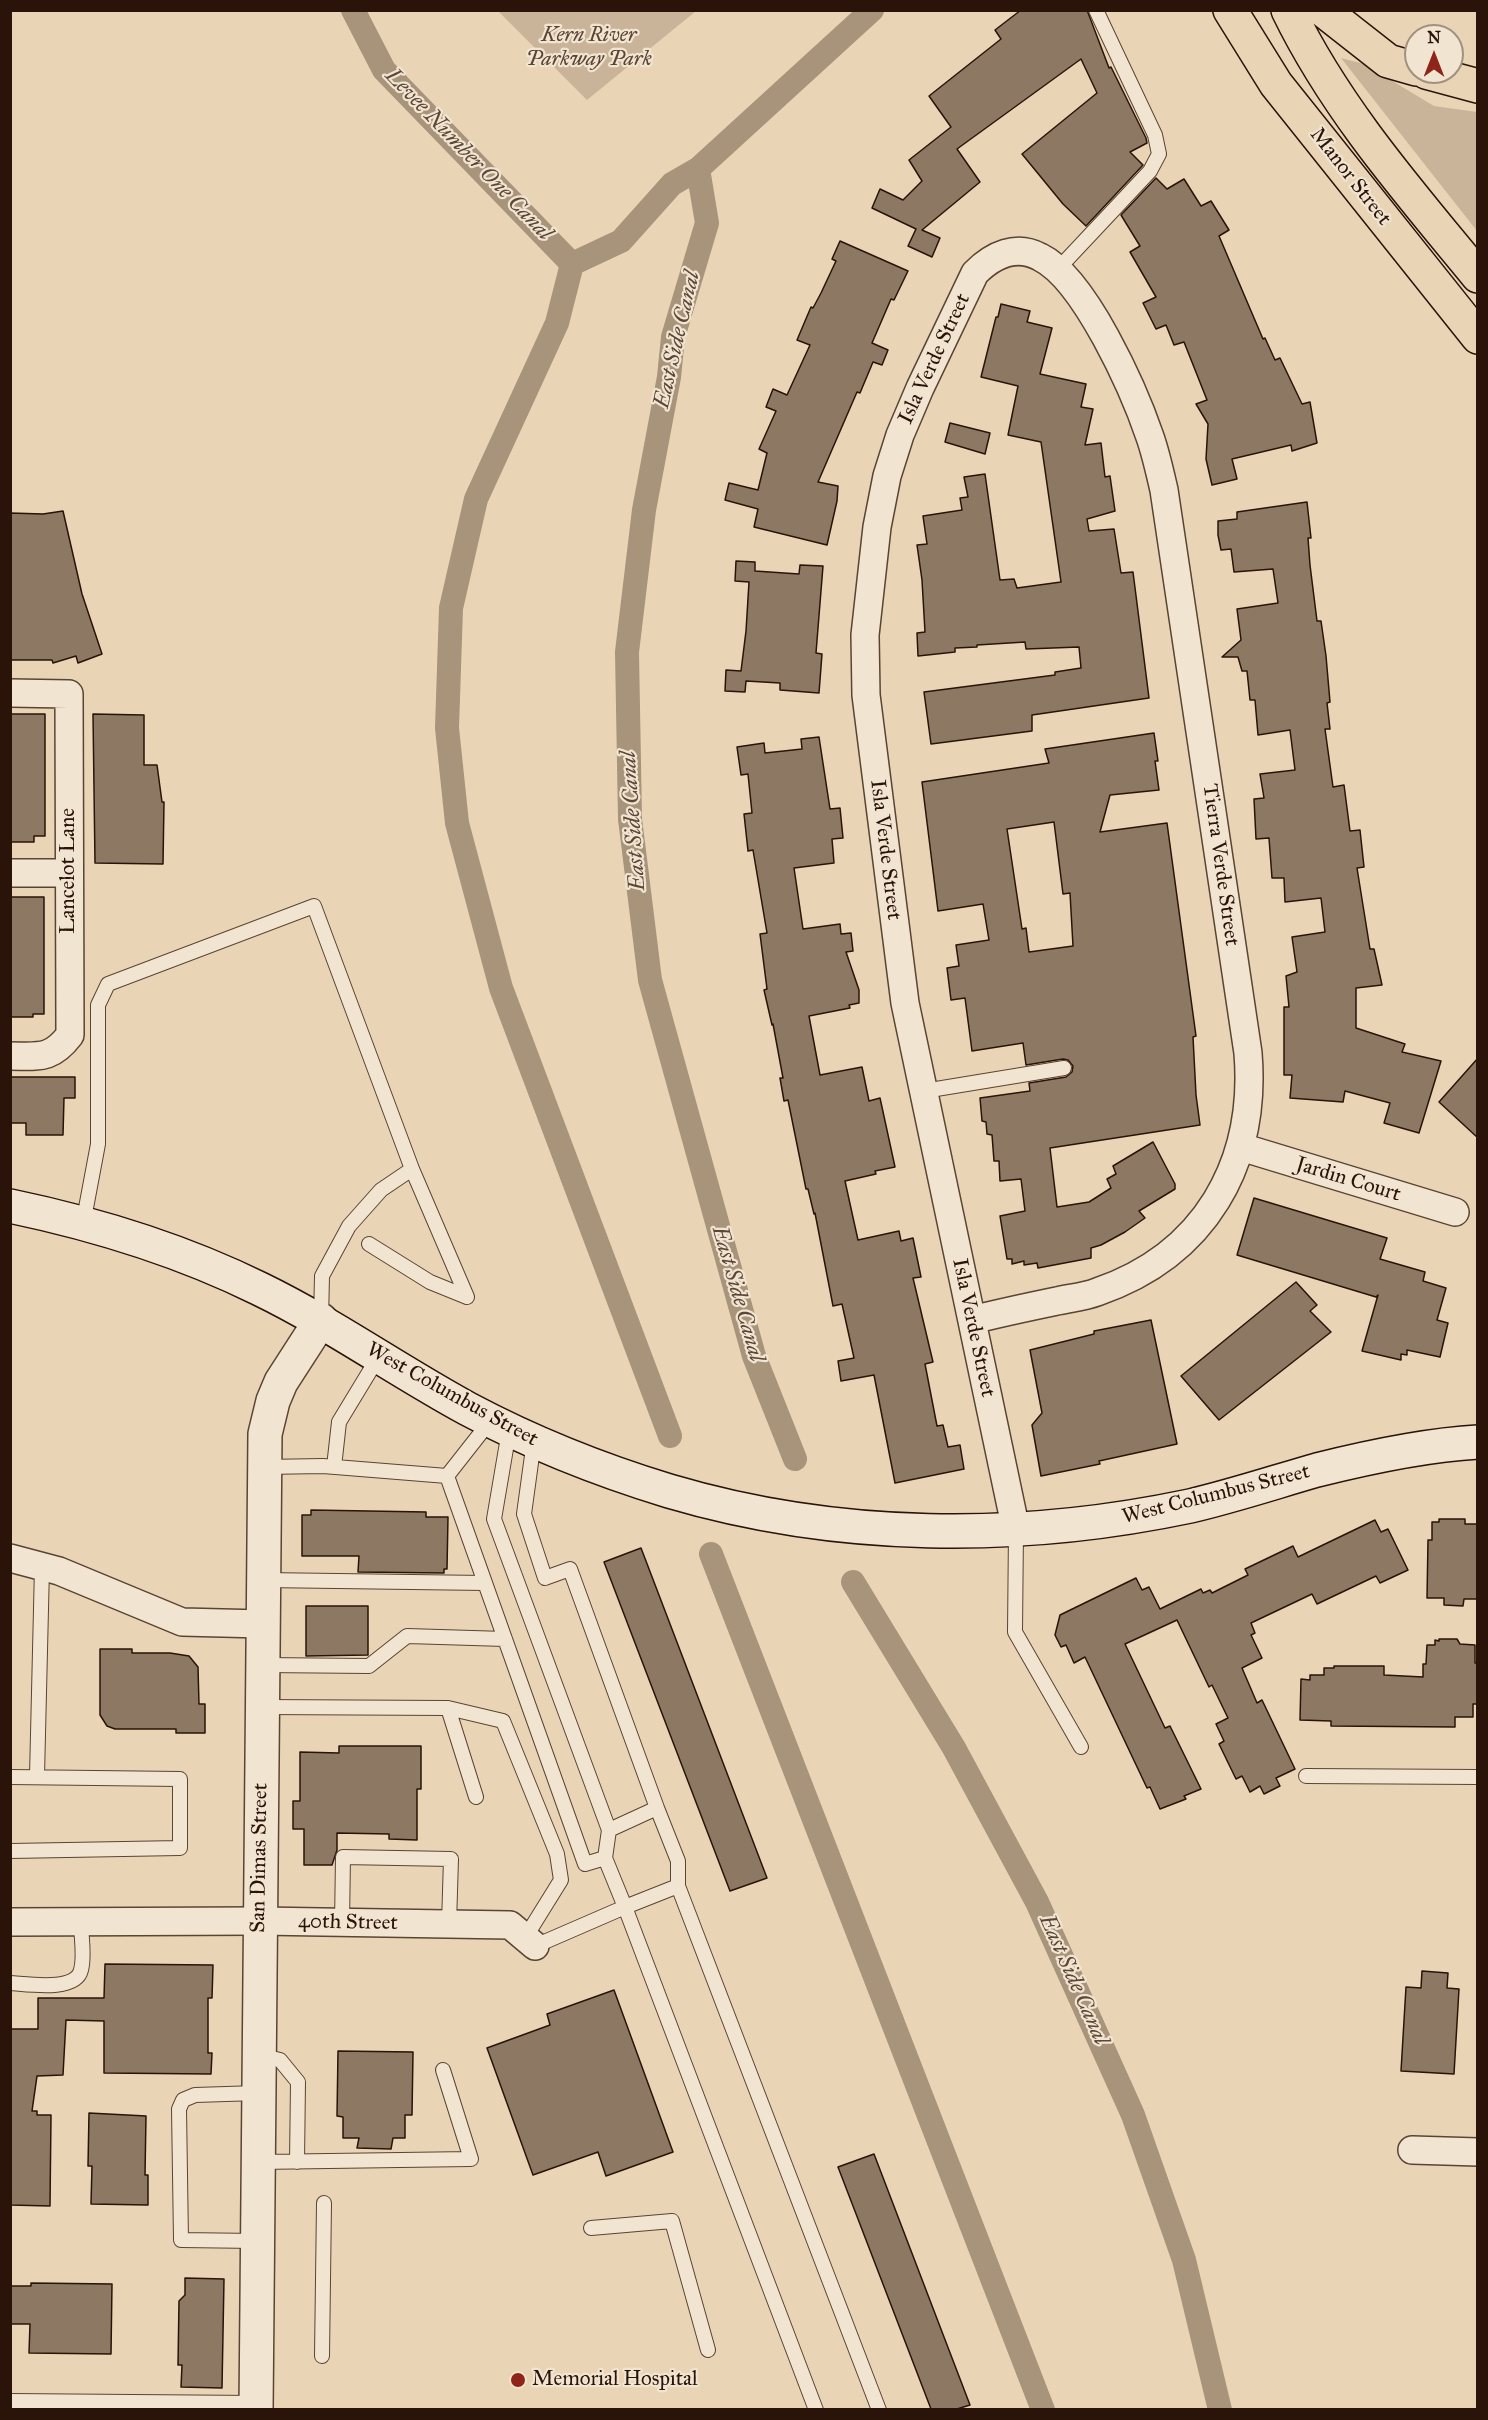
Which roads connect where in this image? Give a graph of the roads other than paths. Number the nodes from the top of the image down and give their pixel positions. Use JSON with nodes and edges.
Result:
{"nodes":[{"id":1,"x":1096,"y":10,"type":"edge"},
{"id":2,"x":1230,"y":10,"type":"edge"},
{"id":3,"x":1288,"y":10,"type":"edge"},
{"id":4,"x":1323,"y":10,"type":"edge"},
{"id":5,"x":1404,"y":66,"type":"edge"},
{"id":6,"x":1058,"y":269,"type":"junction"},
{"id":7,"x":1478,"y":276,"type":"edge"},
{"id":8,"x":1478,"y":337,"type":"edge"},
{"id":9,"x":10,"y":693,"type":"edge"},
{"id":10,"x":10,"y":873,"type":"edge"},
{"id":11,"x":68,"y":873,"type":"junction"},
{"id":12,"x":10,"y":1056,"type":"edge"},
{"id":13,"x":1064,"y":1068,"type":"dead end"},
{"id":14,"x":924,"y":1091,"type":"junction"},
{"id":15,"x":1241,"y":1148,"type":"junction"},
{"id":16,"x":412,"y":1169,"type":"junction"},
{"id":17,"x":10,"y":1206,"type":"edge"},
{"id":18,"x":1455,"y":1212,"type":"dead end"},
{"id":19,"x":83,"y":1224,"type":"junction"},
{"id":20,"x":369,"y":1244,"type":"dead end"},
{"id":21,"x":321,"y":1320,"type":"junction"},
{"id":22,"x":972,"y":1320,"type":"junction"},
{"id":23,"x":379,"y":1356,"type":"junction"},
{"id":24,"x":512,"y":1430,"type":"junction"},
{"id":25,"x":1478,"y":1442,"type":"edge"},
{"id":26,"x":264,"y":1467,"type":"junction"},
{"id":27,"x":334,"y":1467,"type":"junction"},
{"id":28,"x":447,"y":1476,"type":"junction"},
{"id":29,"x":1016,"y":1530,"type":"junction"},
{"id":30,"x":10,"y":1558,"type":"edge"},
{"id":31,"x":42,"y":1567,"type":"junction"},
{"id":32,"x":262,"y":1580,"type":"junction"},
{"id":33,"x":485,"y":1583,"type":"junction"},
{"id":34,"x":262,"y":1624,"type":"junction"},
{"id":35,"x":505,"y":1639,"type":"junction"},
{"id":36,"x":263,"y":1665,"type":"junction"},
{"id":37,"x":262,"y":1707,"type":"junction"},
{"id":38,"x":448,"y":1708,"type":"junction"},
{"id":39,"x":1081,"y":1747,"type":"dead end"},
{"id":40,"x":38,"y":1776,"type":"junction"},
{"id":41,"x":1306,"y":1776,"type":"dead end"},
{"id":42,"x":10,"y":1777,"type":"edge"},
{"id":43,"x":1478,"y":1777,"type":"edge"},
{"id":44,"x":476,"y":1797,"type":"dead end"},
{"id":45,"x":657,"y":1808,"type":"junction"},
{"id":46,"x":609,"y":1830,"type":"junction"},
{"id":47,"x":10,"y":1851,"type":"edge"},
{"id":48,"x":605,"y":1858,"type":"junction"},
{"id":49,"x":678,"y":1886,"type":"junction"},
{"id":50,"x":625,"y":1907,"type":"junction"},
{"id":51,"x":260,"y":1921,"type":"junction"},
{"id":52,"x":10,"y":1922,"type":"edge"},
{"id":53,"x":81,"y":1922,"type":"junction"},
{"id":54,"x":342,"y":1923,"type":"junction"},
{"id":55,"x":449,"y":1924,"type":"junction"},
{"id":56,"x":530,"y":1942,"type":"junction"},
{"id":57,"x":10,"y":1983,"type":"edge"},
{"id":58,"x":258,"y":2055,"type":"junction"},
{"id":59,"x":442,"y":2070,"type":"dead end"},
{"id":60,"x":258,"y":2093,"type":"junction"},
{"id":61,"x":1412,"y":2150,"type":"dead end"},
{"id":62,"x":1478,"y":2152,"type":"edge"},
{"id":63,"x":258,"y":2162,"type":"junction"},
{"id":64,"x":297,"y":2162,"type":"junction"},
{"id":65,"x":324,"y":2203,"type":"dead end"},
{"id":66,"x":591,"y":2228,"type":"dead end"},
{"id":67,"x":257,"y":2241,"type":"junction"},
{"id":68,"x":708,"y":2350,"type":"dead end"},
{"id":69,"x":322,"y":2356,"type":"dead end"},
{"id":70,"x":10,"y":2401,"type":"edge"},
{"id":71,"x":256,"y":2406,"type":"edge"},
{"id":72,"x":816,"y":2409,"type":"edge"},
{"id":73,"x":879,"y":2409,"type":"edge"}],
"edges":[{"from":1,"to":6,"type":"lane"},
{"from":2,"to":8,"type":"main road","name":"Manor Street"},
{"from":3,"to":7,"type":"main road","name":"Manor Street"},
{"from":4,"to":5,"type":"main road"},
{"from":6,"to":14,"type":"street","name":"Isla Verde Street"},
{"from":6,"to":15,"type":"street","name":"Tierra Verde Street"},
{"from":9,"to":11,"type":"street","name":"Lancelot Lane"},
{"from":10,"to":11,"type":"street"},
{"from":11,"to":12,"type":"street","name":"Lancelot Lane"},
{"from":13,"to":14,"type":"lane"},
{"from":14,"to":22,"type":"street","name":"Isla Verde Street"},
{"from":15,"to":18,"type":"street","name":"Jardin Court"},
{"from":15,"to":22,"type":"street","name":"Tierra Verde Street"},
{"from":16,"to":19,"type":"lane"},
{"from":16,"to":20,"type":"lane"},
{"from":16,"to":21,"type":"lane"},
{"from":17,"to":19,"type":"main road","name":"West Columbus Street"},
{"from":19,"to":21,"type":"main road","name":"West Columbus Street"},
{"from":21,"to":23,"type":"main road","name":"West Columbus Street"},
{"from":21,"to":26,"type":"main road","name":"San Dimas Street"},
{"from":22,"to":29,"type":"street","name":"Isla Verde Street"},
{"from":23,"to":24,"type":"main road","name":"West Columbus Street"},
{"from":23,"to":27,"type":"lane"},
{"from":24,"to":28,"type":"lane"},
{"from":24,"to":29,"type":"main road","name":"West Columbus Street"},
{"from":24,"to":45,"type":"lane"},
{"from":24,"to":46,"type":"lane"},
{"from":25,"to":29,"type":"main road","name":"West Columbus Street"},
{"from":26,"to":27,"type":"lane"},
{"from":26,"to":32,"type":"main road","name":"San Dimas Street"},
{"from":27,"to":28,"type":"lane"},
{"from":28,"to":33,"type":"lane"},
{"from":29,"to":39,"type":"lane"},
{"from":30,"to":31,"type":"street"},
{"from":31,"to":34,"type":"street"},
{"from":31,"to":40,"type":"lane"},
{"from":32,"to":33,"type":"lane"},
{"from":32,"to":34,"type":"main road","name":"San Dimas Street"},
{"from":33,"to":35,"type":"lane"},
{"from":34,"to":36,"type":"main road","name":"San Dimas Street"},
{"from":35,"to":36,"type":"lane"},
{"from":35,"to":48,"type":"lane"},
{"from":36,"to":37,"type":"main road","name":"San Dimas Street"},
{"from":37,"to":38,"type":"lane"},
{"from":37,"to":51,"type":"main road","name":"San Dimas Street"},
{"from":38,"to":44,"type":"lane"},
{"from":38,"to":56,"type":"lane"},
{"from":40,"to":42,"type":"lane"},
{"from":40,"to":47,"type":"lane"},
{"from":41,"to":43,"type":"lane"},
{"from":45,"to":46,"type":"lane"},
{"from":45,"to":49,"type":"lane"},
{"from":46,"to":48,"type":"lane"},
{"from":48,"to":50,"type":"lane"},
{"from":49,"to":50,"type":"lane"},
{"from":49,"to":73,"type":"lane"},
{"from":50,"to":56,"type":"lane"},
{"from":50,"to":72,"type":"lane"},
{"from":51,"to":53,"type":"street","name":"40th Street"},
{"from":51,"to":54,"type":"street","name":"40th Street"},
{"from":51,"to":58,"type":"main road","name":"San Dimas Street"},
{"from":52,"to":53,"type":"street","name":"40th Street"},
{"from":53,"to":57,"type":"lane"},
{"from":54,"to":55,"type":"street","name":"40th Street"},
{"from":54,"to":55,"type":"lane"},
{"from":55,"to":56,"type":"street","name":"40th Street"},
{"from":58,"to":60,"type":"main road","name":"San Dimas Street"},
{"from":58,"to":64,"type":"lane"},
{"from":59,"to":64,"type":"lane"},
{"from":60,"to":63,"type":"main road","name":"San Dimas Street"},
{"from":60,"to":67,"type":"lane"},
{"from":61,"to":62,"type":"street"},
{"from":63,"to":64,"type":"lane"},
{"from":63,"to":67,"type":"main road","name":"San Dimas Street"},
{"from":65,"to":69,"type":"lane"},
{"from":66,"to":68,"type":"lane"},
{"from":67,"to":71,"type":"main road","name":"San Dimas Street"},
{"from":70,"to":71,"type":"lane"}]}
